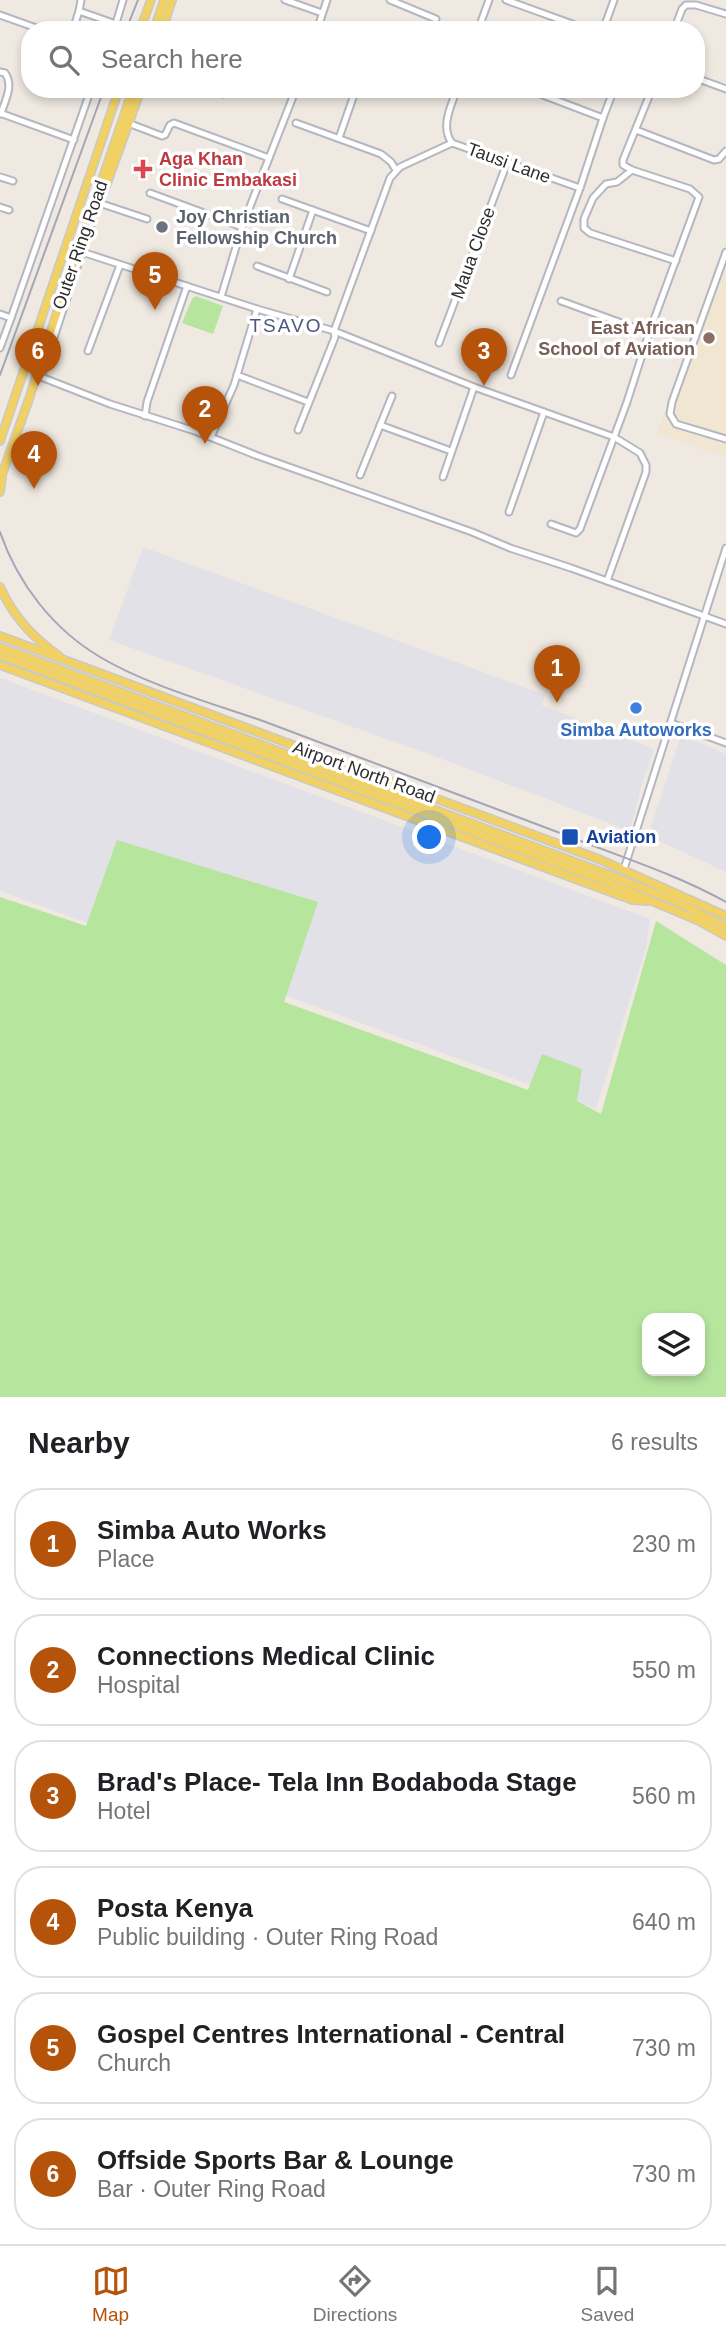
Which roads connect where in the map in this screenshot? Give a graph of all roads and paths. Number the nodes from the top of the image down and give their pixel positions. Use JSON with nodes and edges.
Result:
{"nodes":[{"id":1,"x":81,"y":0,"type":"edge"},
{"id":2,"x":123,"y":0,"type":"edge"},
{"id":3,"x":151,"y":0,"type":"edge"},
{"id":4,"x":164,"y":0,"type":"edge"},
{"id":5,"x":172,"y":0,"type":"edge"},
{"id":6,"x":285,"y":0,"type":"edge"},
{"id":7,"x":327,"y":0,"type":"edge"},
{"id":8,"x":392,"y":0,"type":"edge"},
{"id":9,"x":489,"y":0,"type":"edge"},
{"id":10,"x":506,"y":0,"type":"edge"},
{"id":11,"x":534,"y":0,"type":"edge"},
{"id":12,"x":614,"y":0,"type":"edge"},
{"id":13,"x":686,"y":2,"type":"edge"},
{"id":14,"x":531,"y":9,"type":"junction"},
{"id":15,"x":79,"y":11,"type":"junction"},
{"id":16,"x":322,"y":13,"type":"junction"},
{"id":17,"x":726,"y":14,"type":"edge"},
{"id":18,"x":0,"y":15,"type":"edge"},
{"id":19,"x":436,"y":19,"type":"dead end"},
{"id":20,"x":76,"y":21,"type":"edge"},
{"id":21,"x":102,"y":21,"type":"edge"},
{"id":22,"x":117,"y":21,"type":"edge"},
{"id":23,"x":143,"y":21,"type":"edge"},
{"id":24,"x":157,"y":21,"type":"edge"},
{"id":25,"x":165,"y":21,"type":"edge"},
{"id":26,"x":320,"y":21,"type":"edge"},
{"id":27,"x":481,"y":21,"type":"edge"},
{"id":28,"x":564,"y":21,"type":"edge"},
{"id":29,"x":606,"y":21,"type":"edge"},
{"id":30,"x":677,"y":21,"type":"edge"},
{"id":31,"x":21,"y":23,"type":"edge"},
{"id":32,"x":0,"y":72,"type":"edge"},
{"id":33,"x":705,"y":81,"type":"edge"},
{"id":34,"x":726,"y":89,"type":"edge"},
{"id":35,"x":88,"y":98,"type":"edge"},
{"id":36,"x":116,"y":98,"type":"edge"},
{"id":37,"x":130,"y":98,"type":"edge"},
{"id":38,"x":138,"y":98,"type":"edge"},
{"id":39,"x":292,"y":98,"type":"edge"},
{"id":40,"x":353,"y":98,"type":"edge"},
{"id":41,"x":454,"y":98,"type":"edge"},
{"id":42,"x":551,"y":98,"type":"edge"},
{"id":43,"x":611,"y":98,"type":"edge"},
{"id":44,"x":648,"y":98,"type":"edge"},
{"id":45,"x":0,"y":113,"type":"edge"},
{"id":46,"x":603,"y":118,"type":"junction"},
{"id":47,"x":128,"y":123,"type":"junction"},
{"id":48,"x":296,"y":123,"type":"dead end"},
{"id":49,"x":636,"y":130,"type":"junction"},
{"id":50,"x":339,"y":138,"type":"junction"},
{"id":51,"x":74,"y":140,"type":"junction"},
{"id":52,"x":453,"y":143,"type":"junction"},
{"id":53,"x":726,"y":151,"type":"edge"},
{"id":54,"x":269,"y":158,"type":"junction"},
{"id":55,"x":507,"y":163,"type":"junction"},
{"id":56,"x":396,"y":170,"type":"junction"},
{"id":57,"x":632,"y":170,"type":"junction"},
{"id":58,"x":0,"y":177,"type":"edge"},
{"id":59,"x":13,"y":181,"type":"dead end"},
{"id":60,"x":580,"y":188,"type":"junction"},
{"id":61,"x":99,"y":192,"type":"junction"},
{"id":62,"x":150,"y":193,"type":"dead end"},
{"id":63,"x":282,"y":199,"type":"dead end"},
{"id":64,"x":99,"y":203,"type":"junction"},
{"id":65,"x":0,"y":207,"type":"edge"},
{"id":66,"x":9,"y":210,"type":"dead end"},
{"id":67,"x":313,"y":210,"type":"junction"},
{"id":68,"x":148,"y":219,"type":"dead end"},
{"id":69,"x":242,"y":227,"type":"junction"},
{"id":70,"x":371,"y":231,"type":"junction"},
{"id":71,"x":726,"y":251,"type":"edge"},
{"id":72,"x":79,"y":253,"type":"junction"},
{"id":73,"x":676,"y":261,"type":"junction"},
{"id":74,"x":120,"y":265,"type":"junction"},
{"id":75,"x":257,"y":267,"type":"dead end"},
{"id":76,"x":289,"y":279,"type":"junction"},
{"id":77,"x":187,"y":286,"type":"junction"},
{"id":78,"x":327,"y":292,"type":"dead end"},
{"id":79,"x":221,"y":297,"type":"junction"},
{"id":80,"x":562,"y":301,"type":"dead end"},
{"id":81,"x":257,"y":309,"type":"junction"},
{"id":82,"x":0,"y":314,"type":"edge"},
{"id":83,"x":11,"y":318,"type":"junction"},
{"id":84,"x":334,"y":331,"type":"junction"},
{"id":85,"x":649,"y":333,"type":"junction"},
{"id":86,"x":439,"y":344,"type":"dead end"},
{"id":87,"x":0,"y":348,"type":"edge"},
{"id":88,"x":88,"y":351,"type":"dead end"},
{"id":89,"x":237,"y":375,"type":"junction"},
{"id":90,"x":511,"y":375,"type":"dead end"},
{"id":91,"x":474,"y":387,"type":"junction"},
{"id":92,"x":392,"y":396,"type":"dead end"},
{"id":93,"x":309,"y":402,"type":"junction"},
{"id":94,"x":544,"y":412,"type":"junction"},
{"id":95,"x":145,"y":416,"type":"junction"},
{"id":96,"x":380,"y":425,"type":"junction"},
{"id":97,"x":298,"y":430,"type":"dead end"},
{"id":98,"x":211,"y":437,"type":"junction"},
{"id":99,"x":614,"y":437,"type":"junction"},
{"id":100,"x":726,"y":439,"type":"edge"},
{"id":101,"x":0,"y":441,"type":"edge"},
{"id":102,"x":451,"y":451,"type":"junction"},
{"id":103,"x":360,"y":475,"type":"dead end"},
{"id":104,"x":1,"y":477,"type":"edge"},
{"id":105,"x":443,"y":477,"type":"dead end"},
{"id":106,"x":0,"y":492,"type":"edge"},
{"id":107,"x":509,"y":512,"type":"dead end"},
{"id":108,"x":551,"y":524,"type":"dead end"},
{"id":109,"x":726,"y":548,"type":"edge"},
{"id":110,"x":607,"y":581,"type":"junction"},
{"id":111,"x":0,"y":587,"type":"edge"},
{"id":112,"x":705,"y":617,"type":"junction"},
{"id":113,"x":726,"y":624,"type":"edge"},
{"id":114,"x":0,"y":636,"type":"edge"},
{"id":115,"x":0,"y":647,"type":"edge"},
{"id":116,"x":0,"y":655,"type":"edge"},
{"id":117,"x":69,"y":662,"type":"junction"},
{"id":118,"x":0,"y":665,"type":"edge"},
{"id":119,"x":108,"y":692,"type":"junction"},
{"id":120,"x":671,"y":723,"type":"junction"},
{"id":121,"x":214,"y":727,"type":"junction"},
{"id":122,"x":726,"y":743,"type":"edge"},
{"id":123,"x":291,"y":746,"type":"junction"},
{"id":124,"x":624,"y":869,"type":"junction"},
{"id":125,"x":652,"y":901,"type":"junction"},
{"id":126,"x":726,"y":916,"type":"edge"},
{"id":127,"x":726,"y":927,"type":"edge"},
{"id":128,"x":726,"y":936,"type":"edge"}],
"edges":[{"from":1,"to":15,"type":"street"},
{"from":2,"to":22,"type":"street"},
{"from":3,"to":23,"type":"main road"},
{"from":4,"to":24,"type":"main road"},
{"from":5,"to":25,"type":"main road"},
{"from":6,"to":16,"type":"street"},
{"from":7,"to":16,"type":"street"},
{"from":8,"to":19,"type":"street"},
{"from":9,"to":27,"type":"street"},
{"from":10,"to":14,"type":"street"},
{"from":11,"to":14,"type":"street"},
{"from":12,"to":29,"type":"street"},
{"from":13,"to":17,"type":"street"},
{"from":13,"to":30,"type":"street"},
{"from":14,"to":28,"type":"street"},
{"from":15,"to":20,"type":"street"},
{"from":15,"to":21,"type":"street"},
{"from":16,"to":26,"type":"street"},
{"from":18,"to":31,"type":"street"},
{"from":32,"to":45,"type":"street"},
{"from":33,"to":34,"type":"street"},
{"from":35,"to":51,"type":"street"},
{"from":36,"to":101,"type":"main road","name":"Outer Ring Road"},
{"from":37,"to":61,"type":"main road","name":"Outer Ring Road"},
{"from":38,"to":47,"type":"main road"},
{"from":39,"to":54,"type":"street"},
{"from":40,"to":50,"type":"street"},
{"from":41,"to":52,"type":"street","name":"Tausi Lane"},
{"from":42,"to":46,"type":"street"},
{"from":43,"to":46,"type":"street"},
{"from":44,"to":49,"type":"street"},
{"from":45,"to":51,"type":"street"},
{"from":46,"to":60,"type":"street"},
{"from":47,"to":54,"type":"street"},
{"from":47,"to":61,"type":"main road"},
{"from":48,"to":50,"type":"street"},
{"from":49,"to":53,"type":"street"},
{"from":49,"to":57,"type":"street"},
{"from":50,"to":56,"type":"street"},
{"from":51,"to":83,"type":"street"},
{"from":52,"to":55,"type":"street","name":"Tausi Lane"},
{"from":52,"to":56,"type":"street"},
{"from":54,"to":69,"type":"street"},
{"from":55,"to":60,"type":"street","name":"Tausi Lane"},
{"from":55,"to":86,"type":"street","name":"Maua Close"},
{"from":56,"to":70,"type":"street"},
{"from":57,"to":73,"type":"street"},
{"from":57,"to":73,"type":"street"},
{"from":58,"to":59,"type":"street"},
{"from":60,"to":90,"type":"street"},
{"from":61,"to":64,"type":"street"},
{"from":61,"to":72,"type":"main road","name":"Outer Ring Road"},
{"from":62,"to":69,"type":"street"},
{"from":63,"to":67,"type":"street"},
{"from":64,"to":68,"type":"street"},
{"from":64,"to":72,"type":"street"},
{"from":65,"to":66,"type":"street"},
{"from":67,"to":70,"type":"street"},
{"from":67,"to":76,"type":"street"},
{"from":69,"to":79,"type":"street"},
{"from":70,"to":84,"type":"street"},
{"from":71,"to":100,"type":"street"},
{"from":72,"to":74,"type":"street"},
{"from":72,"to":95,"type":"street"},
{"from":72,"to":104,"type":"main road","name":"Outer Ring Road"},
{"from":73,"to":85,"type":"street"},
{"from":74,"to":77,"type":"street"},
{"from":74,"to":88,"type":"street"},
{"from":75,"to":76,"type":"street"},
{"from":76,"to":78,"type":"street"},
{"from":77,"to":79,"type":"street"},
{"from":77,"to":95,"type":"street"},
{"from":79,"to":81,"type":"street"},
{"from":80,"to":85,"type":"street"},
{"from":81,"to":84,"type":"street"},
{"from":81,"to":89,"type":"street"},
{"from":82,"to":83,"type":"street"},
{"from":83,"to":87,"type":"street"},
{"from":84,"to":91,"type":"street"},
{"from":84,"to":93,"type":"street"},
{"from":85,"to":99,"type":"street"},
{"from":89,"to":93,"type":"street"},
{"from":89,"to":98,"type":"street"},
{"from":91,"to":94,"type":"street"},
{"from":91,"to":102,"type":"street"},
{"from":92,"to":96,"type":"street"},
{"from":93,"to":97,"type":"street"},
{"from":94,"to":99,"type":"street"},
{"from":94,"to":107,"type":"street"},
{"from":95,"to":98,"type":"street"},
{"from":96,"to":102,"type":"street"},
{"from":96,"to":103,"type":"street"},
{"from":98,"to":110,"type":"street"},
{"from":99,"to":108,"type":"street"},
{"from":99,"to":110,"type":"street"},
{"from":102,"to":105,"type":"street"},
{"from":104,"to":106,"type":"main road","name":"Outer Ring Road"},
{"from":109,"to":112,"type":"street"},
{"from":110,"to":112,"type":"street"},
{"from":111,"to":117,"type":"main road"},
{"from":112,"to":113,"type":"street"},
{"from":112,"to":120,"type":"street"},
{"from":114,"to":117,"type":"main road","name":"Airport North Road"},
{"from":115,"to":119,"type":"main road","name":"Airport North Road"},
{"from":116,"to":119,"type":"main road","name":"Airport North Road"},
{"from":117,"to":123,"type":"main road","name":"Airport North Road"},
{"from":118,"to":125,"type":"main road","name":"Airport North Road"},
{"from":119,"to":121,"type":"main road","name":"Airport North Road"},
{"from":119,"to":125,"type":"main road","name":"Airport North Road"},
{"from":120,"to":122,"type":"street"},
{"from":120,"to":124,"type":"street"},
{"from":121,"to":123,"type":"main road"},
{"from":121,"to":127,"type":"main road","name":"Airport North Road"},
{"from":123,"to":124,"type":"main road","name":"Airport North Road"},
{"from":124,"to":126,"type":"main road","name":"Airport North Road"},
{"from":125,"to":128,"type":"main road","name":"Airport North Road"}]}
